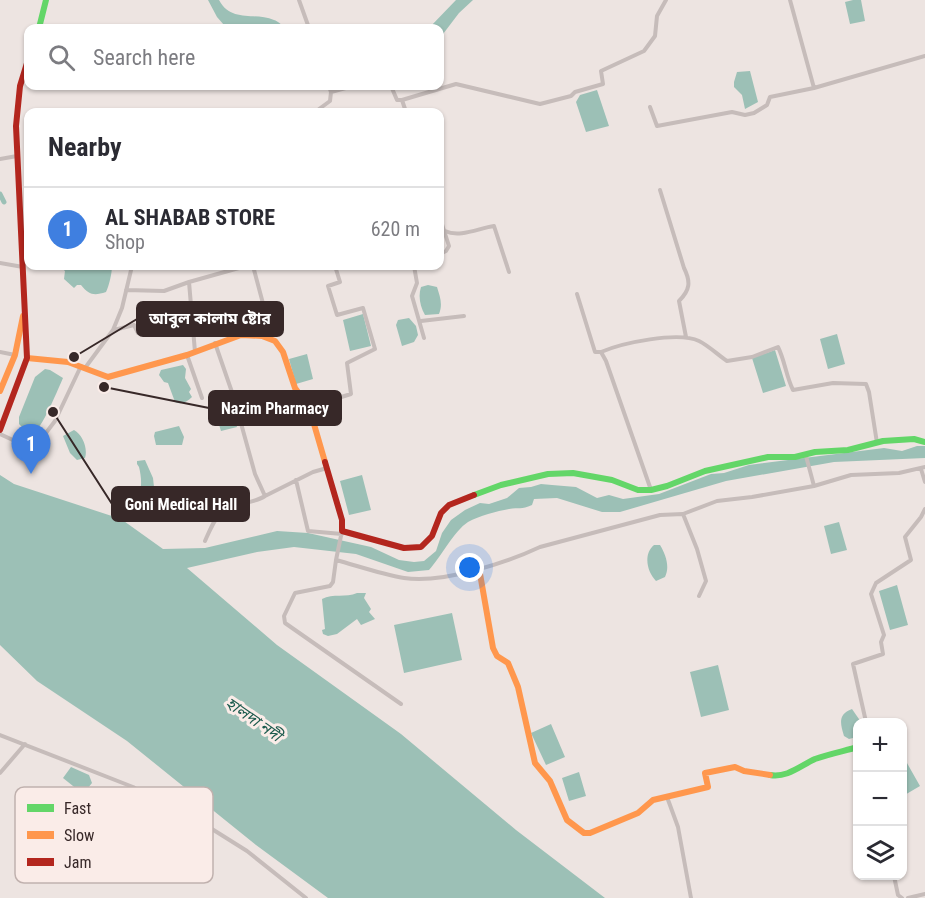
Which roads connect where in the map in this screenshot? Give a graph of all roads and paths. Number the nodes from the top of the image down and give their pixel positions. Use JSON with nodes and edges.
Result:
{"nodes":[{"id":1,"x":46,"y":0,"type":"edge"},
{"id":2,"x":299,"y":0,"type":"edge"},
{"id":3,"x":666,"y":0,"type":"edge"},
{"id":4,"x":790,"y":0,"type":"edge"},
{"id":5,"x":40,"y":24,"type":"edge"},
{"id":6,"x":308,"y":24,"type":"edge"},
{"id":7,"x":925,"y":56,"type":"edge"},
{"id":8,"x":24,"y":73,"type":"edge"},
{"id":9,"x":444,"y":88,"type":"edge"},
{"id":10,"x":814,"y":88,"type":"junction"},
{"id":11,"x":338,"y":90,"type":"edge"},
{"id":12,"x":393,"y":90,"type":"edge"},
{"id":13,"x":436,"y":90,"type":"edge"},
{"id":14,"x":331,"y":92,"type":"joint"},
{"id":15,"x":402,"y":100,"type":"junction"},
{"id":16,"x":650,"y":107,"type":"dead end"},
{"id":17,"x":320,"y":108,"type":"edge"},
{"id":18,"x":405,"y":108,"type":"edge"},
{"id":19,"x":17,"y":156,"type":"junction"},
{"id":20,"x":0,"y":159,"type":"edge"},
{"id":21,"x":660,"y":190,"type":"dead end"},
{"id":22,"x":445,"y":231,"type":"joint"},
{"id":23,"x":444,"y":252,"type":"edge"},
{"id":24,"x":0,"y":263,"type":"edge"},
{"id":25,"x":23,"y":267,"type":"junction"},
{"id":26,"x":131,"y":270,"type":"edge"},
{"id":27,"x":232,"y":270,"type":"edge"},
{"id":28,"x":254,"y":270,"type":"edge"},
{"id":29,"x":336,"y":270,"type":"edge"},
{"id":30,"x":415,"y":270,"type":"edge"},
{"id":31,"x":509,"y":272,"type":"dead end"},
{"id":32,"x":189,"y":282,"type":"junction"},
{"id":33,"x":126,"y":290,"type":"junction"},
{"id":34,"x":577,"y":294,"type":"dead end"},
{"id":35,"x":25,"y":307,"type":"junction"},
{"id":36,"x":464,"y":316,"type":"dead end"},
{"id":37,"x":421,"y":321,"type":"junction"},
{"id":38,"x":113,"y":330,"type":"junction"},
{"id":39,"x":138,"y":333,"type":"dead end"},
{"id":40,"x":249,"y":335,"type":"junction"},
{"id":41,"x":686,"y":337,"type":"junction"},
{"id":42,"x":424,"y":338,"type":"dead end"},
{"id":43,"x":215,"y":343,"type":"junction"},
{"id":44,"x":601,"y":351,"type":"junction"},
{"id":45,"x":0,"y":352,"type":"edge"},
{"id":46,"x":195,"y":352,"type":"junction"},
{"id":47,"x":15,"y":355,"type":"junction"},
{"id":48,"x":187,"y":356,"type":"junction"},
{"id":49,"x":27,"y":358,"type":"junction"},
{"id":50,"x":83,"y":367,"type":"junction"},
{"id":51,"x":0,"y":391,"type":"edge"},
{"id":52,"x":202,"y":398,"type":"dead end"},
{"id":53,"x":309,"y":407,"type":"junction"},
{"id":54,"x":0,"y":432,"type":"edge"},
{"id":55,"x":925,"y":442,"type":"edge"},
{"id":56,"x":876,"y":443,"type":"junction"},
{"id":57,"x":806,"y":455,"type":"junction"},
{"id":58,"x":327,"y":468,"type":"junction"},
{"id":59,"x":923,"y":468,"type":"edge"},
{"id":60,"x":296,"y":480,"type":"junction"},
{"id":61,"x":925,"y":482,"type":"edge"},
{"id":62,"x":814,"y":486,"type":"junction"},
{"id":63,"x":651,"y":490,"type":"junction"},
{"id":64,"x":264,"y":496,"type":"junction"},
{"id":65,"x":925,"y":509,"type":"edge"},
{"id":66,"x":683,"y":514,"type":"junction"},
{"id":67,"x":342,"y":534,"type":"junction"},
{"id":68,"x":205,"y":541,"type":"dead end"},
{"id":69,"x":336,"y":560,"type":"junction"},
{"id":70,"x":479,"y":568,"type":"junction"},
{"id":71,"x":699,"y":596,"type":"dead end"},
{"id":72,"x":401,"y":704,"type":"dead end"},
{"id":73,"x":865,"y":718,"type":"edge"},
{"id":74,"x":0,"y":735,"type":"edge"},
{"id":75,"x":25,"y":744,"type":"junction"},
{"id":76,"x":853,"y":748,"type":"edge"},
{"id":77,"x":0,"y":773,"type":"edge"},
{"id":78,"x":134,"y":787,"type":"edge"},
{"id":79,"x":667,"y":796,"type":"junction"},
{"id":80,"x":213,"y":830,"type":"edge"},
{"id":81,"x":895,"y":880,"type":"edge"},
{"id":82,"x":925,"y":894,"type":"edge"},
{"id":83,"x":306,"y":898,"type":"edge"},
{"id":84,"x":691,"y":898,"type":"edge"},
{"id":85,"x":902,"y":898,"type":"edge"},
{"id":86,"x":908,"y":898,"type":"edge"}],
"edges":[{"from":1,"to":5,"type":"street"},
{"from":2,"to":6,"type":"street"},
{"from":3,"to":9,"type":"street"},
{"from":4,"to":10,"type":"street"},
{"from":7,"to":10,"type":"street"},
{"from":8,"to":19,"type":"street"},
{"from":10,"to":16,"type":"street"},
{"from":11,"to":14,"type":"street"},
{"from":12,"to":15,"type":"street"},
{"from":13,"to":15,"type":"street"},
{"from":14,"to":17,"type":"street"},
{"from":15,"to":18,"type":"street"},
{"from":19,"to":20,"type":"street"},
{"from":19,"to":25,"type":"street"},
{"from":21,"to":41,"type":"street"},
{"from":22,"to":23,"type":"street"},
{"from":22,"to":31,"type":"street"},
{"from":24,"to":25,"type":"street"},
{"from":25,"to":35,"type":"street"},
{"from":26,"to":33,"type":"street"},
{"from":27,"to":32,"type":"street"},
{"from":28,"to":40,"type":"street"},
{"from":29,"to":53,"type":"street"},
{"from":30,"to":37,"type":"street"},
{"from":32,"to":33,"type":"street"},
{"from":32,"to":46,"type":"street"},
{"from":33,"to":38,"type":"street"},
{"from":34,"to":44,"type":"street"},
{"from":35,"to":47,"type":"street"},
{"from":35,"to":49,"type":"street"},
{"from":36,"to":37,"type":"street"},
{"from":37,"to":42,"type":"street"},
{"from":38,"to":39,"type":"street"},
{"from":38,"to":50,"type":"street"},
{"from":40,"to":43,"type":"street"},
{"from":40,"to":53,"type":"street"},
{"from":41,"to":44,"type":"street"},
{"from":41,"to":56,"type":"street"},
{"from":43,"to":46,"type":"street"},
{"from":43,"to":64,"type":"street"},
{"from":44,"to":63,"type":"street"},
{"from":45,"to":47,"type":"street"},
{"from":46,"to":48,"type":"street"},
{"from":47,"to":51,"type":"street"},
{"from":48,"to":50,"type":"street"},
{"from":48,"to":52,"type":"street"},
{"from":49,"to":50,"type":"street"},
{"from":49,"to":54,"type":"street"},
{"from":50,"to":54,"type":"street"},
{"from":53,"to":58,"type":"street"},
{"from":55,"to":56,"type":"street"},
{"from":56,"to":57,"type":"street"},
{"from":57,"to":62,"type":"street"},
{"from":57,"to":63,"type":"street"},
{"from":58,"to":60,"type":"street"},
{"from":58,"to":67,"type":"street"},
{"from":59,"to":61,"type":"street"},
{"from":59,"to":62,"type":"street"},
{"from":60,"to":64,"type":"street"},
{"from":60,"to":67,"type":"street"},
{"from":62,"to":66,"type":"street"},
{"from":63,"to":67,"type":"street"},
{"from":64,"to":68,"type":"street"},
{"from":65,"to":73,"type":"street"},
{"from":66,"to":70,"type":"street"},
{"from":66,"to":71,"type":"street"},
{"from":67,"to":69,"type":"street"},
{"from":69,"to":70,"type":"street"},
{"from":69,"to":72,"type":"street"},
{"from":70,"to":79,"type":"street"},
{"from":74,"to":75,"type":"street"},
{"from":75,"to":77,"type":"street"},
{"from":75,"to":78,"type":"street"},
{"from":76,"to":79,"type":"street"},
{"from":79,"to":84,"type":"street"},
{"from":80,"to":83,"type":"street"},
{"from":81,"to":85,"type":"street"},
{"from":82,"to":86,"type":"street"}]}
